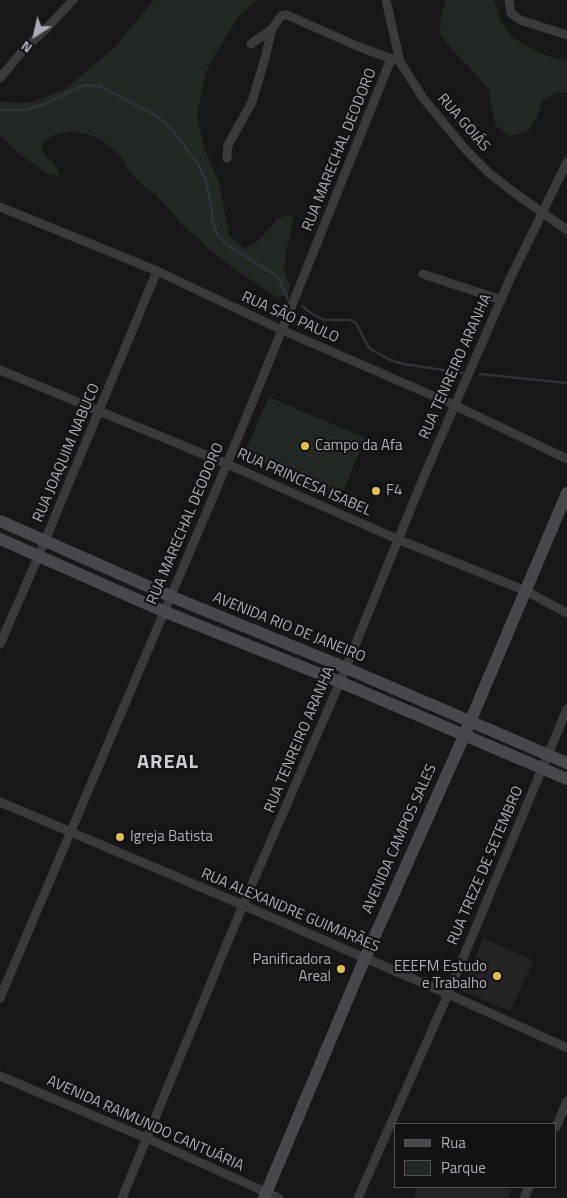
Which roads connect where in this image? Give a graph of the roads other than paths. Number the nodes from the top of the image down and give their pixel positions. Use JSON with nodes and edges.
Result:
{"nodes":[{"id":1,"x":74,"y":0,"type":"edge"},
{"id":2,"x":386,"y":0,"type":"edge"},
{"id":3,"x":509,"y":0,"type":"edge"},
{"id":4,"x":272,"y":28,"type":"junction"},
{"id":5,"x":567,"y":36,"type":"edge"},
{"id":6,"x":251,"y":44,"type":"dead end"},
{"id":7,"x":390,"y":59,"type":"junction"},
{"id":8,"x":400,"y":62,"type":"junction"},
{"id":9,"x":0,"y":78,"type":"edge"},
{"id":10,"x":227,"y":158,"type":"dead end"},
{"id":11,"x":567,"y":162,"type":"edge"},
{"id":12,"x":0,"y":207,"type":"edge"},
{"id":13,"x":541,"y":212,"type":"junction"},
{"id":14,"x":567,"y":230,"type":"edge"},
{"id":15,"x":157,"y":271,"type":"junction"},
{"id":16,"x":423,"y":274,"type":"dead end"},
{"id":17,"x":501,"y":300,"type":"junction"},
{"id":18,"x":282,"y":330,"type":"junction"},
{"id":19,"x":0,"y":370,"type":"edge"},
{"id":20,"x":454,"y":406,"type":"junction"},
{"id":21,"x":99,"y":411,"type":"junction"},
{"id":22,"x":567,"y":459,"type":"edge"},
{"id":23,"x":227,"y":464,"type":"junction"},
{"id":24,"x":567,"y":493,"type":"edge"},
{"id":25,"x":0,"y":522,"type":"edge"},
{"id":26,"x":0,"y":539,"type":"edge"},
{"id":27,"x":397,"y":539,"type":"junction"},
{"id":28,"x":45,"y":540,"type":"junction"},
{"id":29,"x":39,"y":556,"type":"junction"},
{"id":30,"x":526,"y":591,"type":"junction"},
{"id":31,"x":170,"y":596,"type":"junction"},
{"id":32,"x":163,"y":611,"type":"junction"},
{"id":33,"x":567,"y":612,"type":"edge"},
{"id":34,"x":0,"y":644,"type":"edge"},
{"id":35,"x":346,"y":668,"type":"junction"},
{"id":36,"x":340,"y":682,"type":"junction"},
{"id":37,"x":567,"y":709,"type":"edge"},
{"id":38,"x":469,"y":722,"type":"junction"},
{"id":39,"x":464,"y":736,"type":"junction"},
{"id":40,"x":548,"y":755,"type":"junction"},
{"id":41,"x":567,"y":763,"type":"edge"},
{"id":42,"x":542,"y":768,"type":"junction"},
{"id":43,"x":567,"y":779,"type":"edge"},
{"id":44,"x":0,"y":802,"type":"edge"},
{"id":45,"x":70,"y":831,"type":"junction"},
{"id":46,"x":243,"y":905,"type":"junction"},
{"id":47,"x":365,"y":958,"type":"junction"},
{"id":48,"x":448,"y":994,"type":"junction"},
{"id":49,"x":0,"y":998,"type":"edge"},
{"id":50,"x":567,"y":1048,"type":"edge"},
{"id":51,"x":0,"y":1076,"type":"edge"},
{"id":52,"x":567,"y":1102,"type":"edge"},
{"id":53,"x":557,"y":1125,"type":"edge"},
{"id":54,"x":146,"y":1138,"type":"junction"},
{"id":55,"x":265,"y":1196,"type":"edge"},
{"id":56,"x":122,"y":1198,"type":"edge"},
{"id":57,"x":279,"y":1198,"type":"edge"},
{"id":58,"x":358,"y":1198,"type":"edge"}],
"edges":[{"from":1,"to":9,"type":"street"},
{"from":2,"to":8,"type":"street","name":"RUA GOIÁS"},
{"from":3,"to":5,"type":"street"},
{"from":4,"to":6,"type":"street"},
{"from":4,"to":7,"type":"street"},
{"from":4,"to":10,"type":"street"},
{"from":7,"to":8,"type":"street"},
{"from":7,"to":18,"type":"street","name":"RUA MARECHAL DEODORO"},
{"from":8,"to":13,"type":"street","name":"RUA GOIÁS"},
{"from":11,"to":13,"type":"street","name":"RUA TENREIRO ARANHA"},
{"from":12,"to":15,"type":"street","name":"RUA SÃO PAULO"},
{"from":13,"to":14,"type":"street","name":"RUA GOIÁS"},
{"from":13,"to":17,"type":"street","name":"RUA TENREIRO ARANHA"},
{"from":15,"to":18,"type":"street","name":"RUA SÃO PAULO"},
{"from":15,"to":21,"type":"street","name":"RUA JOAQUIM NABUCO"},
{"from":16,"to":17,"type":"street"},
{"from":17,"to":20,"type":"street","name":"RUA TENREIRO ARANHA"},
{"from":18,"to":20,"type":"street","name":"RUA SÃO PAULO"},
{"from":18,"to":23,"type":"street","name":"RUA MARECHAL DEODORO"},
{"from":19,"to":21,"type":"street","name":"RUA PRINCESA ISABEL"},
{"from":20,"to":22,"type":"street","name":"RUA SÃO PAULO"},
{"from":20,"to":27,"type":"street","name":"RUA TENREIRO ARANHA"},
{"from":21,"to":23,"type":"street","name":"RUA PRINCESA ISABEL"},
{"from":21,"to":28,"type":"street","name":"RUA JOAQUIM NABUCO"},
{"from":23,"to":27,"type":"street","name":"RUA PRINCESA ISABEL"},
{"from":23,"to":31,"type":"street","name":"RUA MARECHAL DEODORO"},
{"from":24,"to":30,"type":"main road","name":"AVENIDA CAMPOS SALES"},
{"from":25,"to":28,"type":"main road","name":"AVENIDA RIO DE JANEIRO"},
{"from":26,"to":29,"type":"main road","name":"AVENIDA RIO DE JANEIRO"},
{"from":27,"to":30,"type":"street","name":"RUA PRINCESA ISABEL"},
{"from":27,"to":35,"type":"street","name":"RUA TENREIRO ARANHA"},
{"from":28,"to":29,"type":"street","name":"RUA JOAQUIM NABUCO"},
{"from":28,"to":31,"type":"main road","name":"AVENIDA RIO DE JANEIRO"},
{"from":29,"to":32,"type":"main road","name":"AVENIDA RIO DE JANEIRO"},
{"from":29,"to":34,"type":"street","name":"RUA JOAQUIM NABUCO"},
{"from":30,"to":33,"type":"street","name":"RUA PRINCESA ISABEL"},
{"from":30,"to":38,"type":"main road","name":"AVENIDA CAMPOS SALES"},
{"from":31,"to":32,"type":"street","name":"RUA MARECHAL DEODORO"},
{"from":31,"to":35,"type":"main road","name":"AVENIDA RIO DE JANEIRO"},
{"from":32,"to":36,"type":"main road","name":"AVENIDA RIO DE JANEIRO"},
{"from":32,"to":45,"type":"street","name":"RUA MARECHAL DEODORO"},
{"from":35,"to":36,"type":"street","name":"RUA TENREIRO ARANHA"},
{"from":35,"to":38,"type":"main road","name":"AVENIDA RIO DE JANEIRO"},
{"from":36,"to":39,"type":"main road","name":"AVENIDA RIO DE JANEIRO"},
{"from":36,"to":46,"type":"street","name":"RUA TENREIRO ARANHA"},
{"from":37,"to":40,"type":"street","name":"RUA TREZE DE SETEMBRO"},
{"from":38,"to":39,"type":"main road","name":"AVENIDA CAMPOS SALES"},
{"from":38,"to":40,"type":"main road","name":"AVENIDA RIO DE JANEIRO"},
{"from":39,"to":42,"type":"main road","name":"AVENIDA RIO DE JANEIRO"},
{"from":39,"to":47,"type":"main road","name":"AVENIDA CAMPOS SALES"},
{"from":40,"to":41,"type":"main road","name":"AVENIDA RIO DE JANEIRO"},
{"from":40,"to":42,"type":"street","name":"RUA TREZE DE SETEMBRO"},
{"from":42,"to":43,"type":"main road","name":"AVENIDA RIO DE JANEIRO"},
{"from":42,"to":48,"type":"street","name":"RUA TREZE DE SETEMBRO"},
{"from":44,"to":45,"type":"street","name":"RUA ALEXANDRE GUIMARÃES"},
{"from":45,"to":46,"type":"street","name":"RUA ALEXANDRE GUIMARÃES"},
{"from":45,"to":49,"type":"street","name":"RUA MARECHAL DEODORO"},
{"from":46,"to":47,"type":"street","name":"RUA ALEXANDRE GUIMARÃES"},
{"from":46,"to":54,"type":"street","name":"RUA TENREIRO ARANHA"},
{"from":47,"to":48,"type":"street","name":"RUA ALEXANDRE GUIMARÃES"},
{"from":47,"to":55,"type":"main road","name":"AVENIDA CAMPOS SALES"},
{"from":48,"to":50,"type":"street","name":"RUA ALEXANDRE GUIMARÃES"},
{"from":48,"to":58,"type":"street","name":"RUA TREZE DE SETEMBRO"},
{"from":51,"to":54,"type":"street","name":"AVENIDA RAIMUNDO CANTUÁRIA"},
{"from":52,"to":53,"type":"street"},
{"from":54,"to":55,"type":"street","name":"AVENIDA RAIMUNDO CANTUÁRIA"},
{"from":54,"to":56,"type":"street","name":"RUA TENREIRO ARANHA"},
{"from":55,"to":57,"type":"street","name":"AVENIDA RAIMUNDO CANTUÁRIA"}]}
